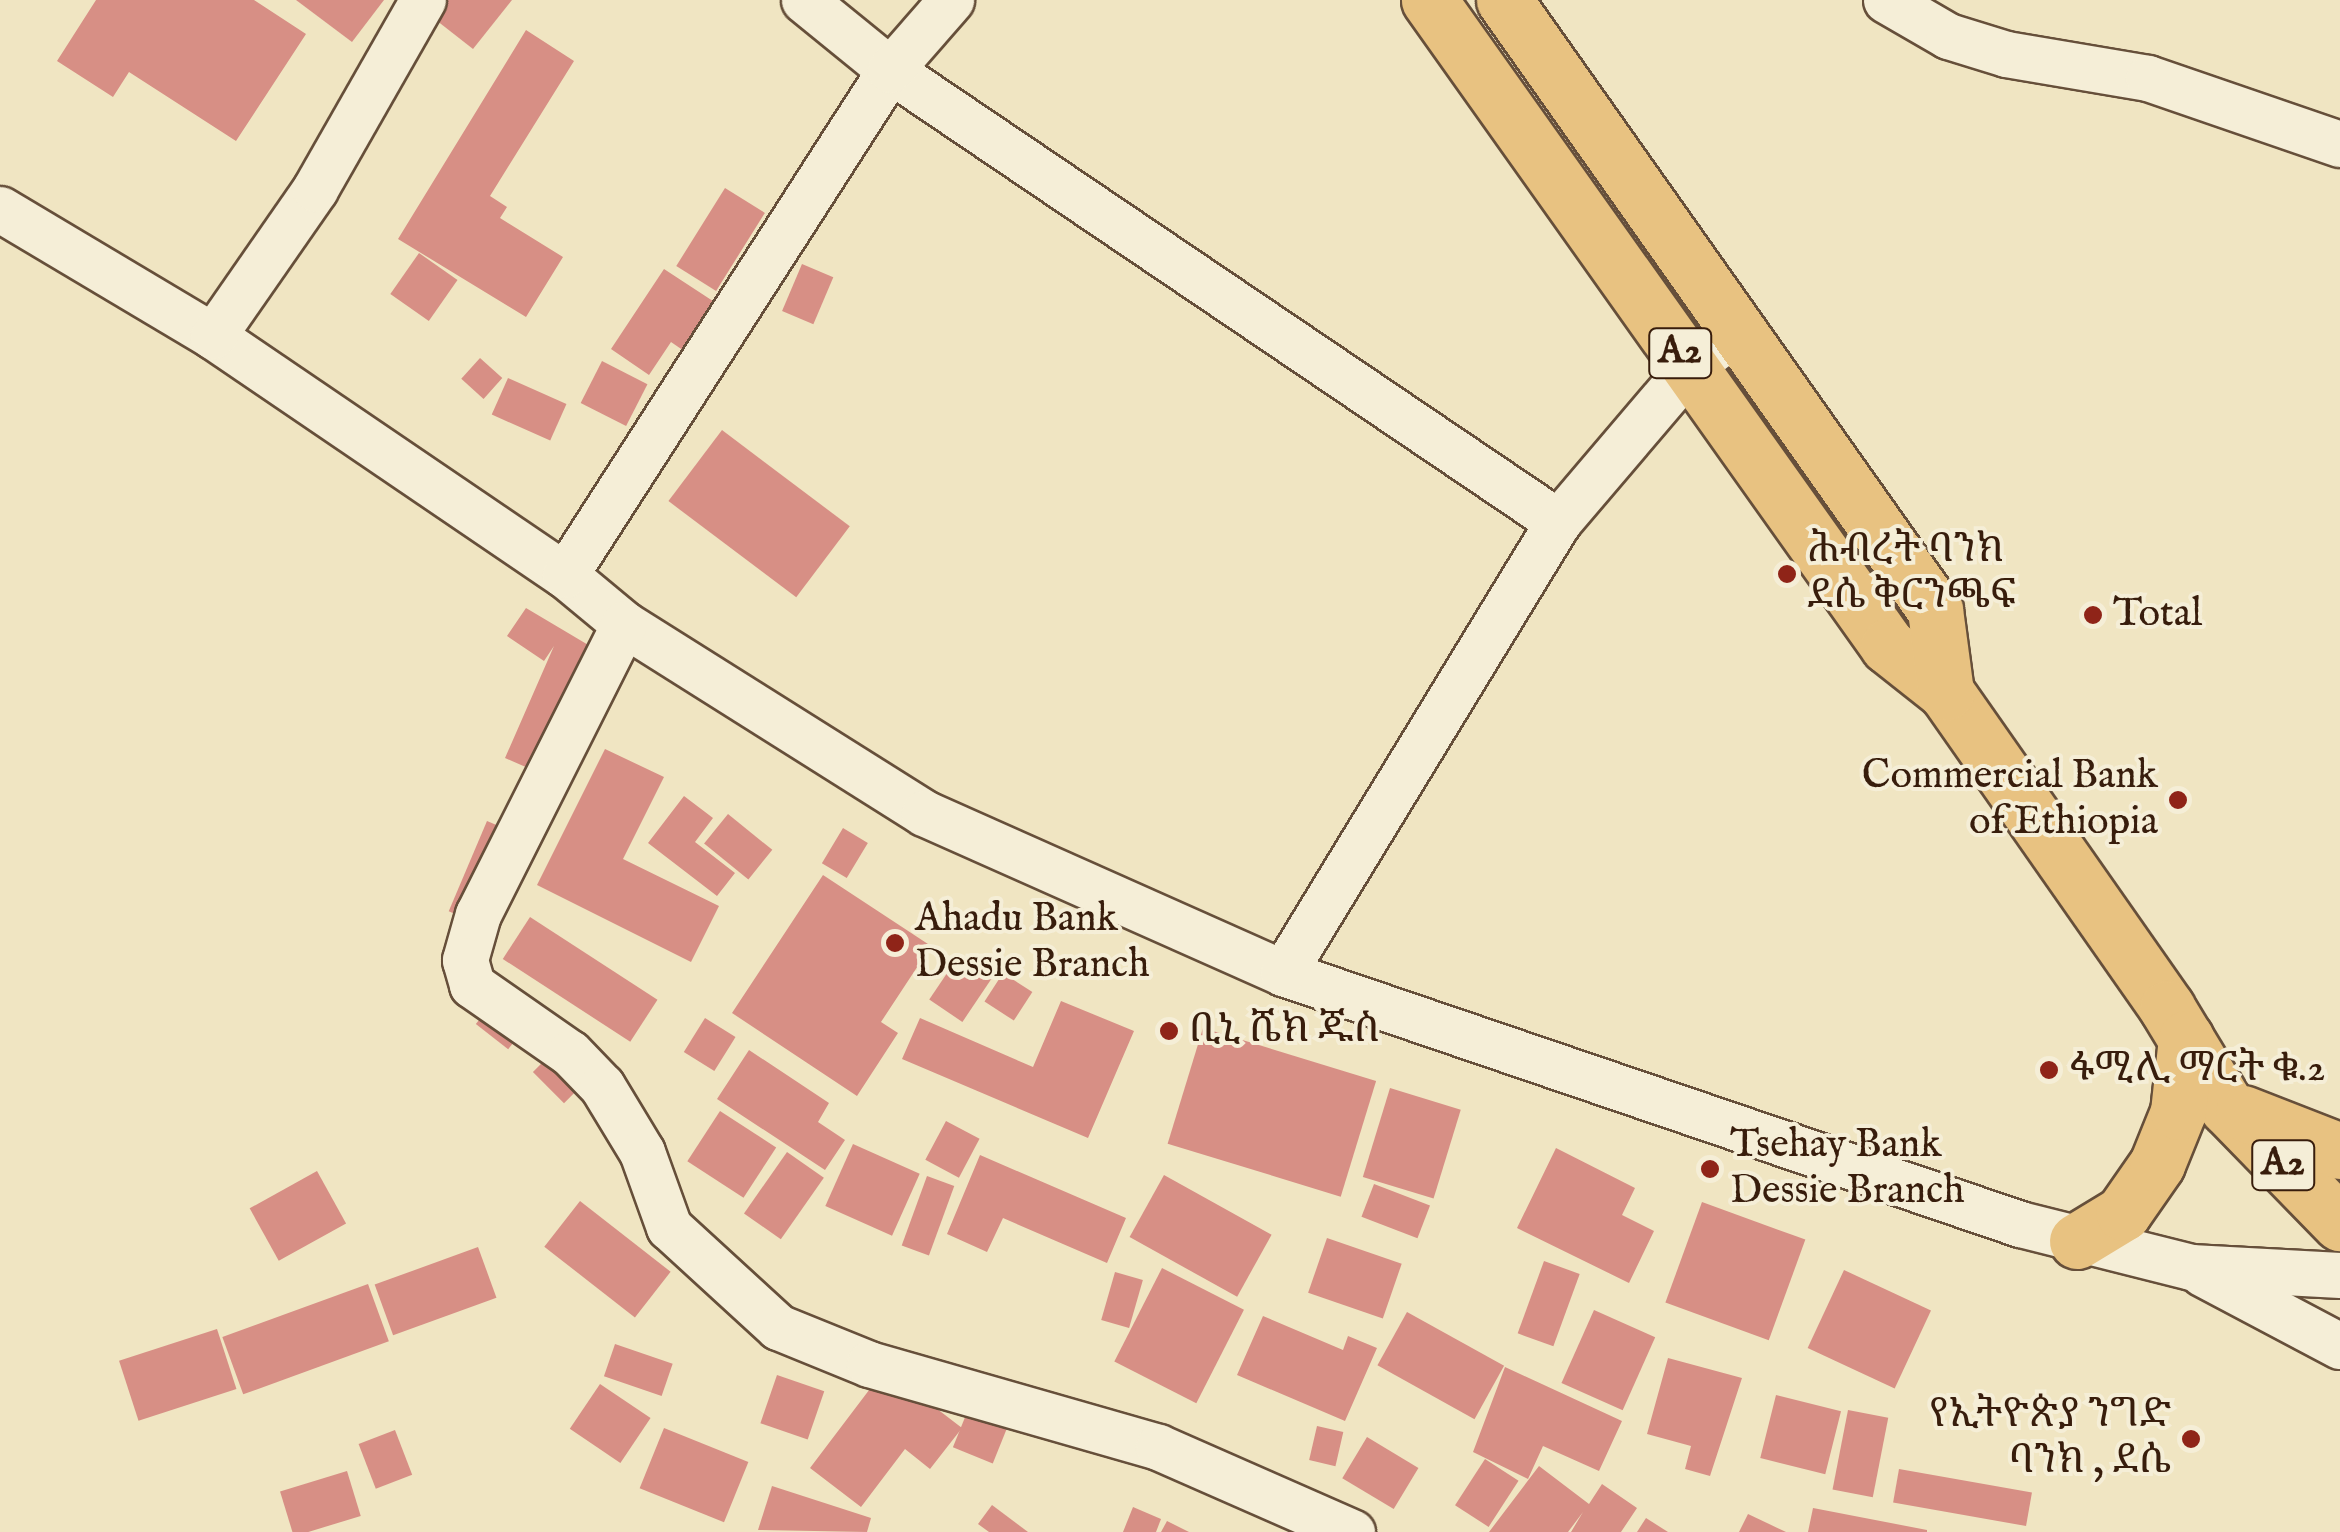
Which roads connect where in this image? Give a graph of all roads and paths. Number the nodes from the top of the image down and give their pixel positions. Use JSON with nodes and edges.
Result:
{"nodes":[{"id":1,"x":423,"y":0,"type":"edge"},
{"id":2,"x":804,"y":0,"type":"edge"},
{"id":3,"x":951,"y":0,"type":"edge"},
{"id":4,"x":1429,"y":0,"type":"edge"},
{"id":5,"x":1504,"y":0,"type":"edge"},
{"id":6,"x":1886,"y":0,"type":"edge"},
{"id":7,"x":890,"y":70,"type":"junction"},
{"id":8,"x":2340,"y":144,"type":"edge"},
{"id":9,"x":0,"y":210,"type":"edge"},
{"id":10,"x":1739,"y":330,"type":"junction"},
{"id":11,"x":213,"y":336,"type":"junction"},
{"id":12,"x":1690,"y":367,"type":"junction"},
{"id":13,"x":1842,"y":475,"type":"junction"},
{"id":14,"x":1791,"y":510,"type":"junction"},
{"id":15,"x":1558,"y":522,"type":"junction"},
{"id":16,"x":565,"y":575,"type":"junction"},
{"id":17,"x":624,"y":624,"type":"junction"},
{"id":18,"x":1946,"y":692,"type":"junction"},
{"id":19,"x":1283,"y":972,"type":"junction"},
{"id":20,"x":2186,"y":1038,"type":"junction"},
{"id":21,"x":2227,"y":1107,"type":"junction"},
{"id":22,"x":2340,"y":1151,"type":"edge"},
{"id":23,"x":2340,"y":1222,"type":"edge"},
{"id":24,"x":2077,"y":1241,"type":"junction"},
{"id":25,"x":2191,"y":1267,"type":"junction"},
{"id":26,"x":2340,"y":1275,"type":"edge"},
{"id":27,"x":2340,"y":1346,"type":"edge"},
{"id":28,"x":1352,"y":1532,"type":"edge"}],
"edges":[{"from":1,"to":11,"type":"street"},
{"from":2,"to":7,"type":"street"},
{"from":3,"to":7,"type":"street"},
{"from":4,"to":12,"type":"highway","number":"A2"},
{"from":5,"to":10,"type":"highway","number":"A2"},
{"from":6,"to":8,"type":"street"},
{"from":7,"to":15,"type":"street"},
{"from":7,"to":16,"type":"street"},
{"from":9,"to":11,"type":"street"},
{"from":10,"to":12,"type":"street"},
{"from":10,"to":13,"type":"highway","number":"A2"},
{"from":11,"to":16,"type":"street"},
{"from":12,"to":14,"type":"highway","number":"A2"},
{"from":12,"to":15,"type":"street"},
{"from":13,"to":14,"type":"highway"},
{"from":13,"to":18,"type":"highway","number":"A2"},
{"from":14,"to":18,"type":"highway","number":"A2"},
{"from":15,"to":19,"type":"street"},
{"from":16,"to":17,"type":"street"},
{"from":17,"to":19,"type":"street"},
{"from":17,"to":28,"type":"street"},
{"from":18,"to":20,"type":"highway","number":"A2"},
{"from":19,"to":24,"type":"street"},
{"from":20,"to":21,"type":"highway","number":"A2"},
{"from":20,"to":24,"type":"highway"},
{"from":21,"to":22,"type":"highway","number":"A2"},
{"from":21,"to":23,"type":"highway","number":"A2"},
{"from":24,"to":25,"type":"street"},
{"from":25,"to":26,"type":"street"},
{"from":25,"to":27,"type":"street"}]}
